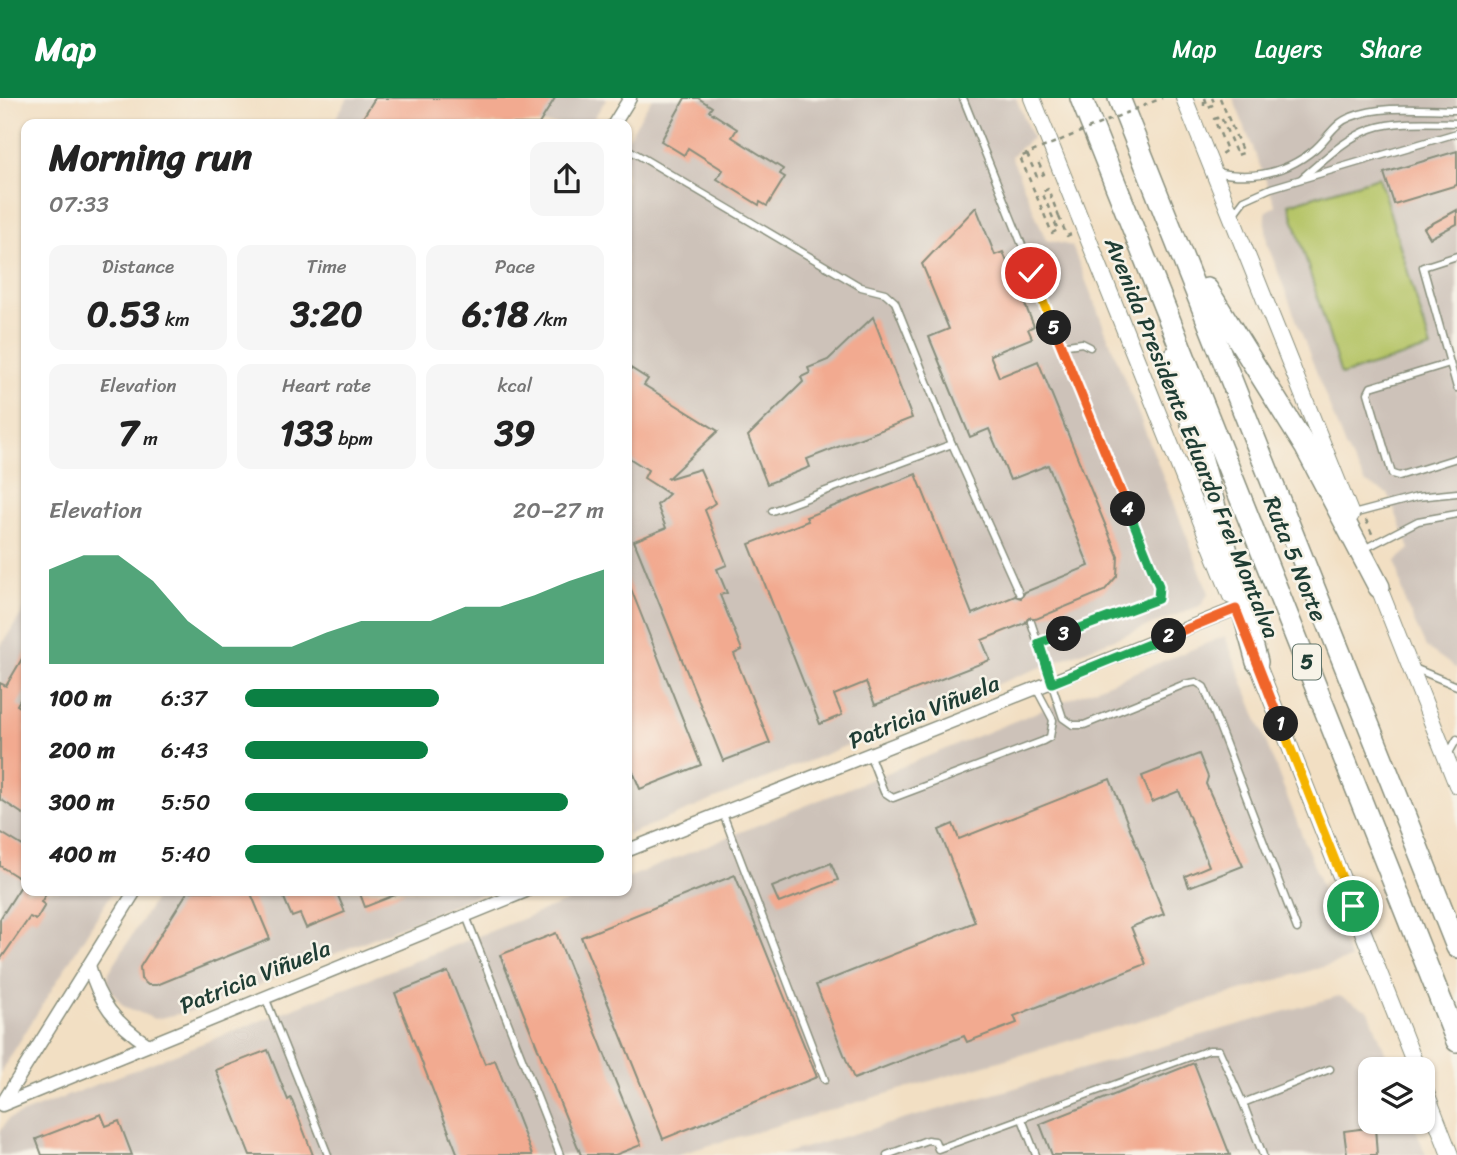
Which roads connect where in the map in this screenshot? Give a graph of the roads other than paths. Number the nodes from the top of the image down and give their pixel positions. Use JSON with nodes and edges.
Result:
{"nodes":[{"id":1,"x":630,"y":98,"type":"edge"},
{"id":2,"x":963,"y":98,"type":"edge"},
{"id":3,"x":1032,"y":98,"type":"edge"},
{"id":4,"x":1081,"y":98,"type":"edge"},
{"id":5,"x":1119,"y":98,"type":"edge"},
{"id":6,"x":1184,"y":98,"type":"edge"},
{"id":7,"x":1457,"y":110,"type":"edge"},
{"id":8,"x":617,"y":119,"type":"edge"},
{"id":9,"x":1457,"y":122,"type":"edge"},
{"id":10,"x":1457,"y":133,"type":"edge"},
{"id":11,"x":632,"y":152,"type":"edge"},
{"id":12,"x":1213,"y":172,"type":"junction"},
{"id":13,"x":1300,"y":180,"type":"junction"},
{"id":14,"x":1231,"y":217,"type":"junction"},
{"id":15,"x":1176,"y":236,"type":"junction"},
{"id":16,"x":1457,"y":256,"type":"edge"},
{"id":17,"x":1157,"y":283,"type":"junction"},
{"id":18,"x":1060,"y":346,"type":"junction"},
{"id":19,"x":1090,"y":347,"type":"dead end"},
{"id":20,"x":1450,"y":363,"type":"junction"},
{"id":21,"x":1455,"y":374,"type":"edge"},
{"id":22,"x":1457,"y":388,"type":"edge"},
{"id":23,"x":952,"y":444,"type":"junction"},
{"id":24,"x":1457,"y":458,"type":"edge"},
{"id":25,"x":1457,"y":493,"type":"edge"},
{"id":26,"x":772,"y":511,"type":"dead end"},
{"id":27,"x":1455,"y":513,"type":"edge"},
{"id":28,"x":1351,"y":514,"type":"junction"},
{"id":29,"x":1364,"y":549,"type":"junction"},
{"id":30,"x":1379,"y":587,"type":"junction"},
{"id":31,"x":1019,"y":593,"type":"dead end"},
{"id":32,"x":1236,"y":609,"type":"junction"},
{"id":33,"x":1031,"y":622,"type":"dead end"},
{"id":34,"x":1039,"y":643,"type":"junction"},
{"id":35,"x":1257,"y":662,"type":"junction"},
{"id":36,"x":1410,"y":666,"type":"junction"},
{"id":37,"x":1052,"y":683,"type":"junction"},
{"id":38,"x":1457,"y":686,"type":"edge"},
{"id":39,"x":1037,"y":690,"type":"junction"},
{"id":40,"x":1457,"y":739,"type":"edge"},
{"id":41,"x":870,"y":756,"type":"junction"},
{"id":42,"x":1447,"y":758,"type":"junction"},
{"id":43,"x":1457,"y":785,"type":"edge"},
{"id":44,"x":723,"y":814,"type":"junction"},
{"id":45,"x":632,"y":850,"type":"edge"},
{"id":46,"x":132,"y":896,"type":"edge"},
{"id":47,"x":514,"y":896,"type":"edge"},
{"id":48,"x":466,"y":915,"type":"junction"},
{"id":49,"x":1297,"y":929,"type":"dead end"},
{"id":50,"x":1457,"y":947,"type":"edge"},
{"id":51,"x":89,"y":965,"type":"junction"},
{"id":52,"x":265,"y":995,"type":"junction"},
{"id":53,"x":1457,"y":1041,"type":"edge"},
{"id":54,"x":147,"y":1044,"type":"junction"},
{"id":55,"x":1412,"y":1057,"type":"edge"},
{"id":56,"x":1330,"y":1069,"type":"dead end"},
{"id":57,"x":825,"y":1080,"type":"dead end"},
{"id":58,"x":1244,"y":1103,"type":"junction"},
{"id":59,"x":1,"y":1106,"type":"edge"},
{"id":60,"x":1435,"y":1116,"type":"edge"},
{"id":61,"x":1022,"y":1119,"type":"junction"},
{"id":62,"x":1262,"y":1153,"type":"edge"},
{"id":63,"x":328,"y":1155,"type":"edge"},
{"id":64,"x":560,"y":1155,"type":"edge"},
{"id":65,"x":887,"y":1155,"type":"edge"},
{"id":66,"x":1035,"y":1155,"type":"edge"},
{"id":67,"x":1253,"y":1155,"type":"edge"},
{"id":68,"x":1450,"y":1155,"type":"edge"}],
"edges":[{"from":1,"to":8,"type":"street"},
{"from":2,"to":18,"type":"lane"},
{"from":3,"to":32,"type":"main road","name":"Avenida Presidente Eduardo Frei Montalva"},
{"from":4,"to":17,"type":"highway","name":"Ruta 5 Norte","number":"5"},
{"from":5,"to":15,"type":"highway","name":"Ruta 5 Norte","number":"5"},
{"from":6,"to":12,"type":"main road"},
{"from":7,"to":12,"type":"lane"},
{"from":9,"to":13,"type":"lane"},
{"from":10,"to":13,"type":"lane"},
{"from":11,"to":23,"type":"lane"},
{"from":12,"to":14,"type":"main road"},
{"from":13,"to":14,"type":"lane"},
{"from":14,"to":28,"type":"main road"},
{"from":15,"to":30,"type":"highway"},
{"from":15,"to":50,"type":"highway","name":"Ruta 5 Norte","number":"5"},
{"from":16,"to":20,"type":"lane"},
{"from":17,"to":35,"type":"highway"},
{"from":17,"to":53,"type":"highway","name":"Ruta 5 Norte","number":"5"},
{"from":18,"to":19,"type":"lane"},
{"from":18,"to":34,"type":"lane"},
{"from":20,"to":21,"type":"lane"},
{"from":20,"to":24,"type":"lane"},
{"from":21,"to":22,"type":"lane"},
{"from":23,"to":26,"type":"lane"},
{"from":23,"to":31,"type":"lane"},
{"from":25,"to":28,"type":"lane"},
{"from":27,"to":29,"type":"lane"},
{"from":28,"to":29,"type":"main road"},
{"from":29,"to":30,"type":"main road"},
{"from":30,"to":36,"type":"main road"},
{"from":32,"to":35,"type":"main road","name":"Avenida Presidente Eduardo Frei Montalva"},
{"from":32,"to":37,"type":"street","name":"Patricia Viñuela"},
{"from":33,"to":34,"type":"lane"},
{"from":34,"to":37,"type":"lane"},
{"from":35,"to":55,"type":"main road","name":"Avenida Presidente Eduardo Frei Montalva"},
{"from":36,"to":38,"type":"lane"},
{"from":36,"to":42,"type":"main road"},
{"from":37,"to":39,"type":"street","name":"Patricia Viñuela"},
{"from":37,"to":49,"type":"lane"},
{"from":39,"to":41,"type":"street","name":"Patricia Viñuela"},
{"from":39,"to":41,"type":"lane"},
{"from":40,"to":42,"type":"lane"},
{"from":41,"to":44,"type":"street","name":"Patricia Viñuela"},
{"from":42,"to":43,"type":"main road"},
{"from":44,"to":45,"type":"street","name":"Patricia Viñuela"},
{"from":44,"to":57,"type":"lane"},
{"from":46,"to":51,"type":"street"},
{"from":47,"to":48,"type":"street","name":"Patricia Viñuela"},
{"from":48,"to":52,"type":"street","name":"Patricia Viñuela"},
{"from":48,"to":64,"type":"lane"},
{"from":51,"to":54,"type":"street"},
{"from":51,"to":59,"type":"street"},
{"from":52,"to":54,"type":"street","name":"Patricia Viñuela"},
{"from":52,"to":63,"type":"lane"},
{"from":54,"to":59,"type":"street","name":"Patricia Viñuela"},
{"from":56,"to":58,"type":"lane"},
{"from":58,"to":61,"type":"lane"},
{"from":58,"to":62,"type":"lane"},
{"from":60,"to":68,"type":"main road"},
{"from":61,"to":65,"type":"lane"},
{"from":61,"to":66,"type":"lane"},
{"from":62,"to":67,"type":"lane"}]}
